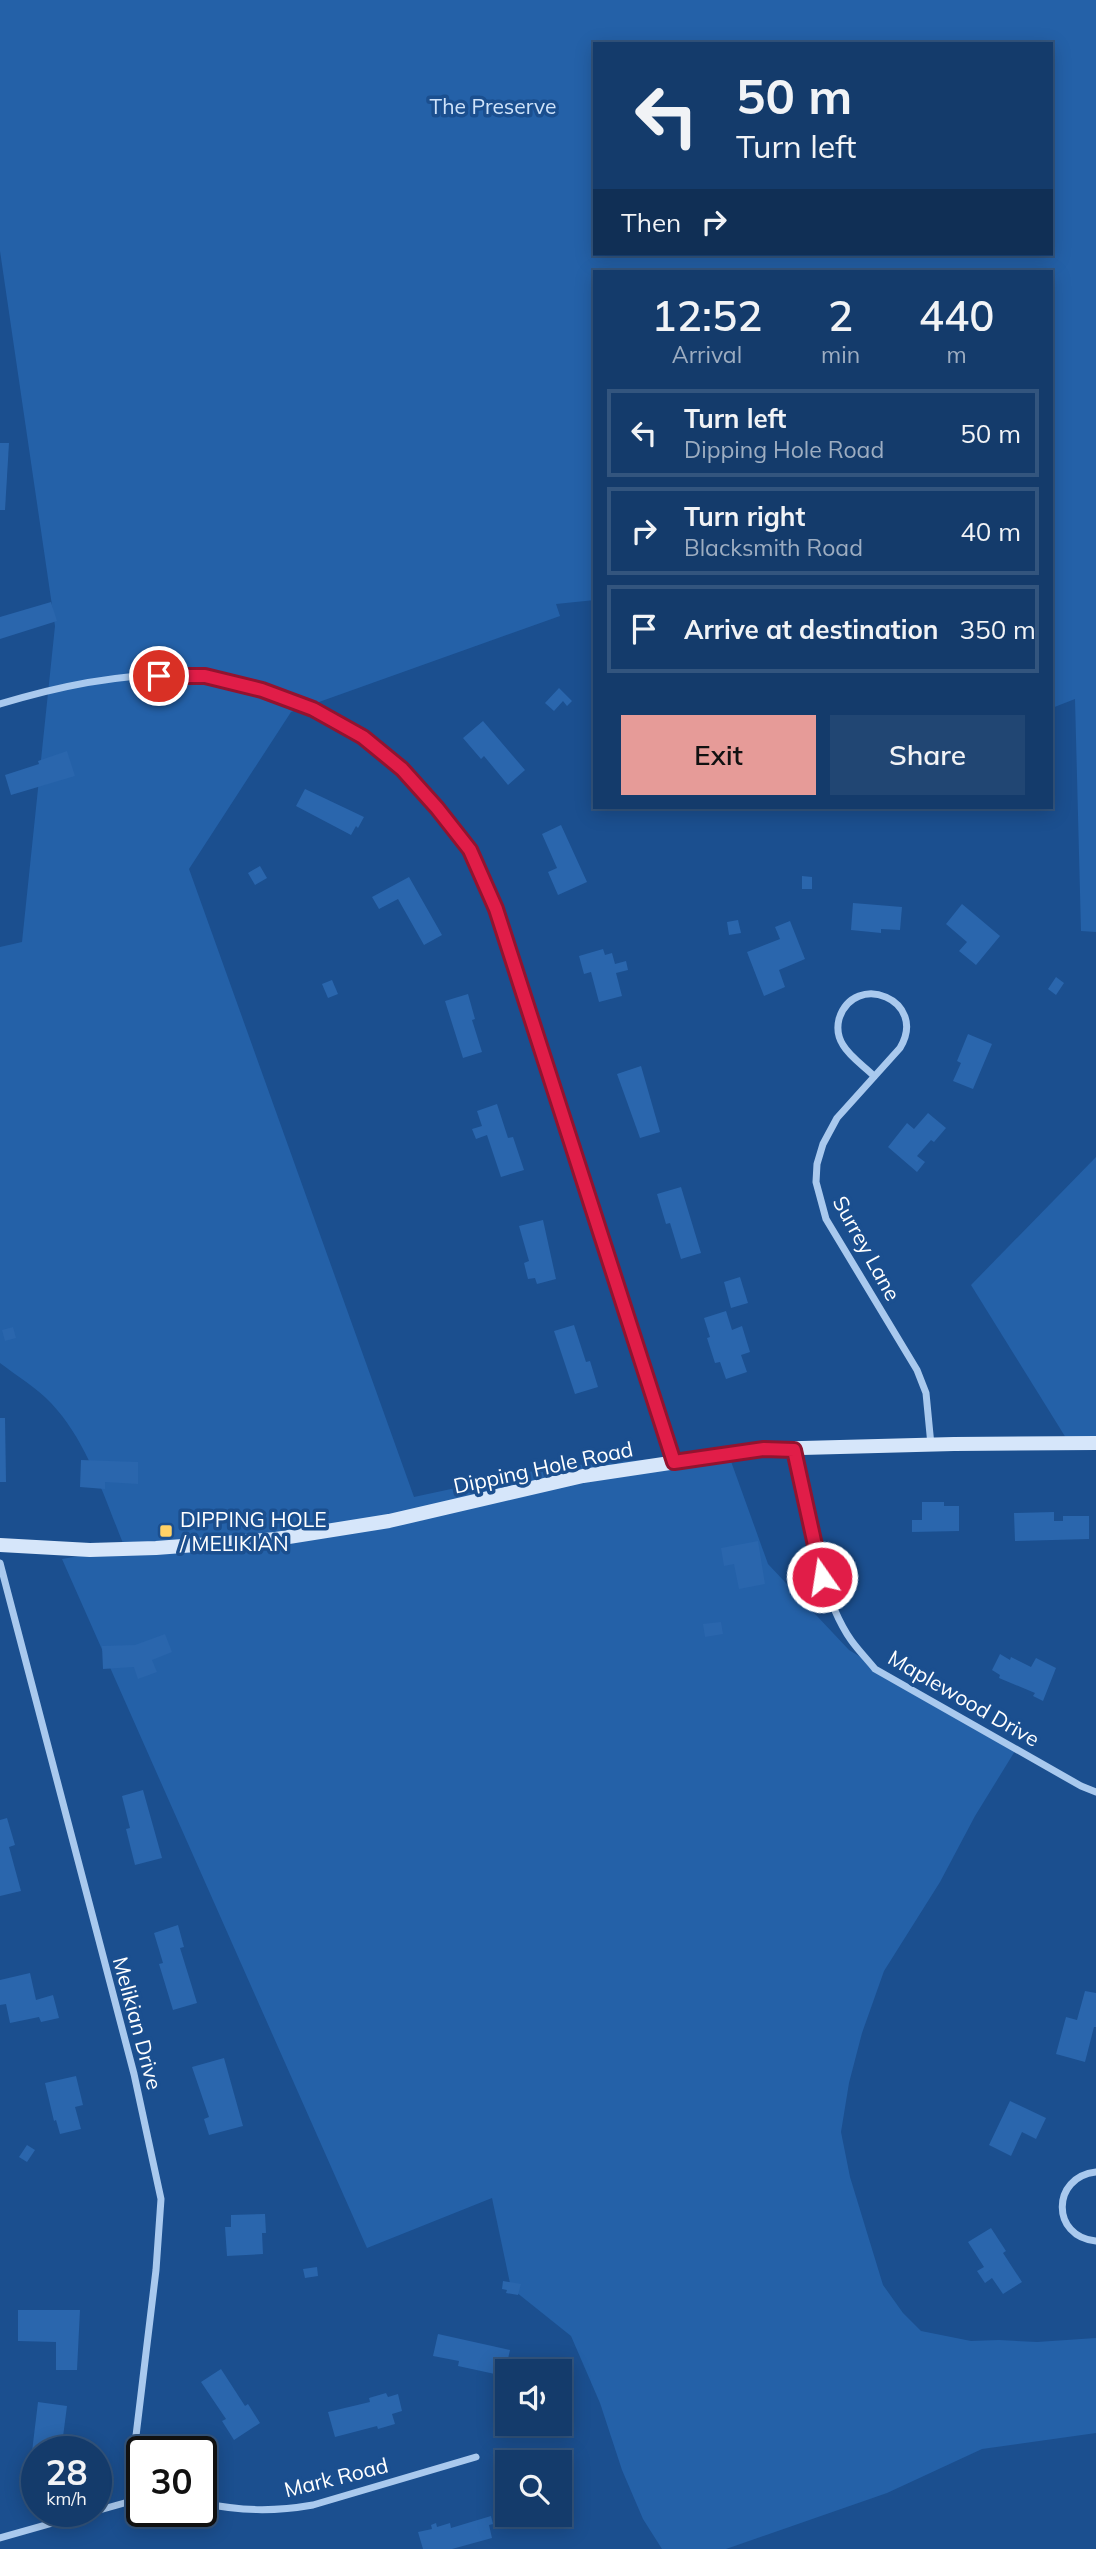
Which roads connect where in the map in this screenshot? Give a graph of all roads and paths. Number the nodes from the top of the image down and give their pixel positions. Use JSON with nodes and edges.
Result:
{"nodes":[{"id":1,"x":0,"y":704,"type":"edge"},
{"id":2,"x":874,"y":1076,"type":"junction"},
{"id":3,"x":1096,"y":1443,"type":"edge"},
{"id":4,"x":931,"y":1445,"type":"junction"},
{"id":5,"x":794,"y":1450,"type":"junction"},
{"id":6,"x":674,"y":1462,"type":"junction"},
{"id":7,"x":0,"y":1545,"type":"edge"},
{"id":8,"x":0,"y":1563,"type":"edge"},
{"id":9,"x":1096,"y":1792,"type":"edge"},
{"id":10,"x":1096,"y":2172,"type":"edge"},
{"id":11,"x":1096,"y":2241,"type":"edge"},
{"id":12,"x":136,"y":2436,"type":"edge"},
{"id":13,"x":476,"y":2457,"type":"dead end"},
{"id":14,"x":217,"y":2506,"type":"edge"},
{"id":15,"x":39,"y":2527,"type":"edge"},
{"id":16,"x":0,"y":2538,"type":"edge"}],
"edges":[{"from":1,"to":6,"type":"street"},
{"from":2,"to":2,"type":"street","name":"Surrey Lane"},
{"from":2,"to":4,"type":"street","name":"Surrey Lane"},
{"from":3,"to":4,"type":"main road","name":"Dipping Hole Road"},
{"from":4,"to":5,"type":"main road","name":"Dipping Hole Road"},
{"from":5,"to":6,"type":"main road","name":"Dipping Hole Road"},
{"from":5,"to":9,"type":"street","name":"Maplewood Drive"},
{"from":6,"to":7,"type":"main road","name":"Dipping Hole Road"},
{"from":8,"to":12,"type":"street","name":"Melikian Drive"},
{"from":10,"to":11,"type":"street"},
{"from":13,"to":14,"type":"street","name":"Mark Road"},
{"from":15,"to":16,"type":"street"}]}
